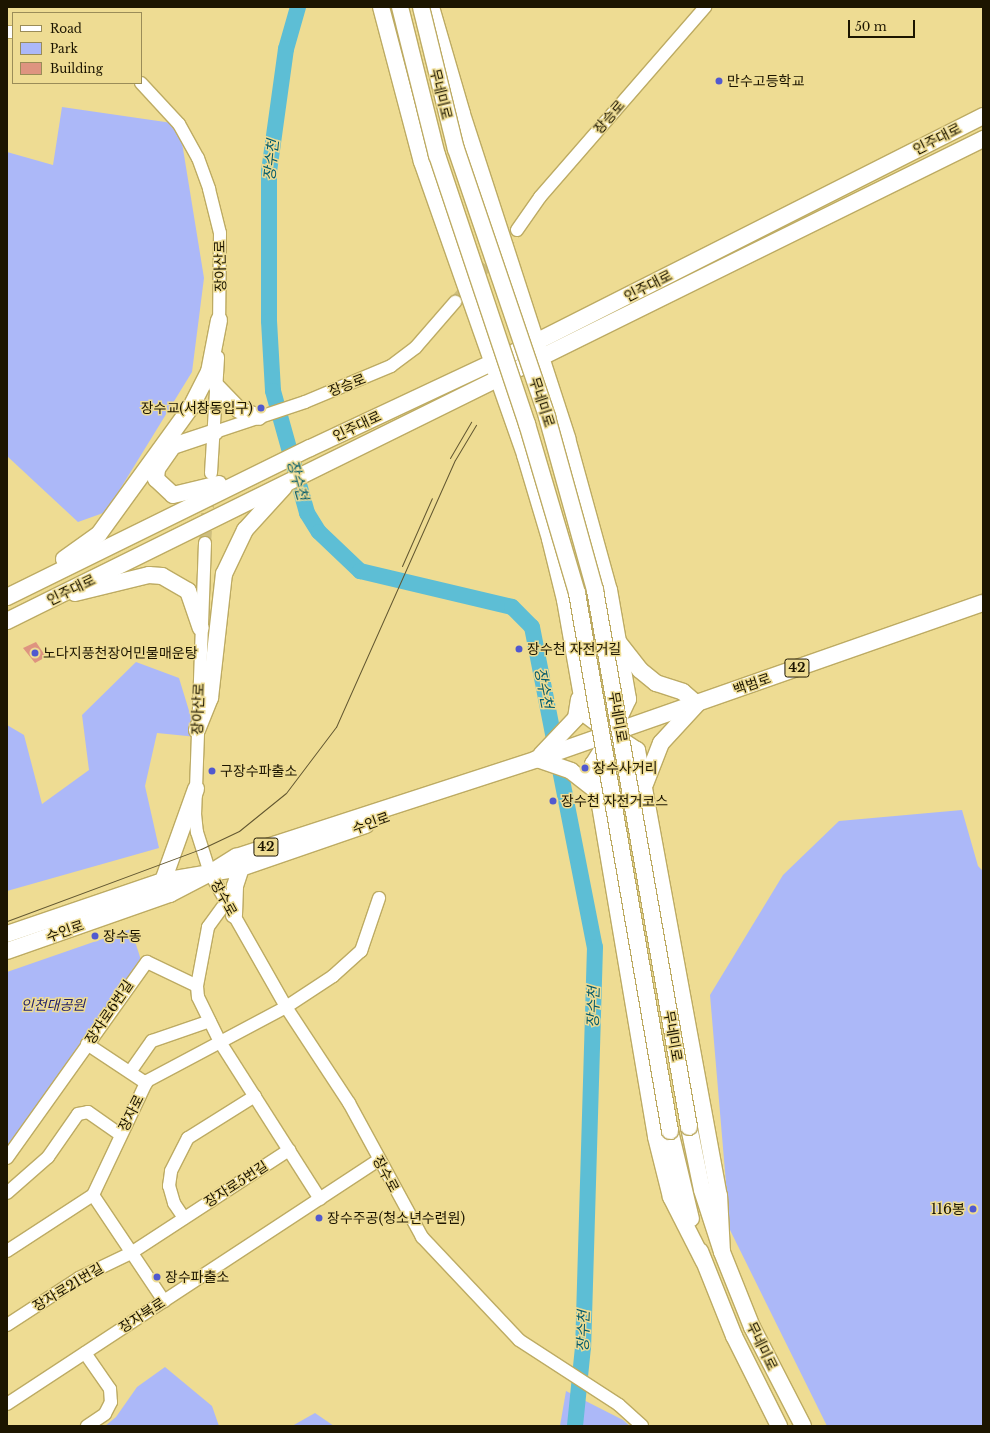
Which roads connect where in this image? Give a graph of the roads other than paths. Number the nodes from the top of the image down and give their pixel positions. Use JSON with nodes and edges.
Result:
{"nodes":[{"id":1,"x":381,"y":7,"type":"edge"},
{"id":2,"x":400,"y":7,"type":"edge"},
{"id":3,"x":420,"y":7,"type":"edge"},
{"id":4,"x":432,"y":7,"type":"edge"},
{"id":5,"x":705,"y":7,"type":"edge"},
{"id":6,"x":142,"y":84,"type":"edge"},
{"id":7,"x":983,"y":116,"type":"edge"},
{"id":8,"x":983,"y":139,"type":"edge"},
{"id":9,"x":517,"y":230,"type":"tunnel mouth"},
{"id":10,"x":455,"y":302,"type":"tunnel mouth"},
{"id":11,"x":219,"y":320,"type":"junction"},
{"id":12,"x":534,"y":344,"type":"junction"},
{"id":13,"x":540,"y":359,"type":"junction"},
{"id":14,"x":491,"y":363,"type":"junction"},
{"id":15,"x":498,"y":379,"type":"junction"},
{"id":16,"x":217,"y":387,"type":"junction"},
{"id":17,"x":264,"y":416,"type":"junction"},
{"id":18,"x":215,"y":432,"type":"junction"},
{"id":19,"x":279,"y":464,"type":"junction"},
{"id":20,"x":211,"y":473,"type":"dead end"},
{"id":21,"x":286,"y":484,"type":"junction"},
{"id":22,"x":205,"y":543,"type":"tunnel mouth"},
{"id":23,"x":7,"y":594,"type":"edge"},
{"id":24,"x":61,"y":594,"type":"junction"},
{"id":25,"x":7,"y":597,"type":"edge"},
{"id":26,"x":983,"y":603,"type":"edge"},
{"id":27,"x":7,"y":621,"type":"edge"},
{"id":28,"x":201,"y":628,"type":"junction"},
{"id":29,"x":617,"y":640,"type":"junction"},
{"id":30,"x":580,"y":689,"type":"junction"},
{"id":31,"x":697,"y":704,"type":"junction"},
{"id":32,"x":197,"y":730,"type":"junction"},
{"id":33,"x":612,"y":734,"type":"junction"},
{"id":34,"x":532,"y":760,"type":"junction"},
{"id":35,"x":592,"y":786,"type":"junction"},
{"id":36,"x":644,"y":788,"type":"junction"},
{"id":37,"x":196,"y":789,"type":"junction"},
{"id":38,"x":241,"y":868,"type":"junction"},
{"id":39,"x":210,"y":873,"type":"junction"},
{"id":40,"x":163,"y":881,"type":"junction"},
{"id":41,"x":379,"y":898,"type":"dead end"},
{"id":42,"x":230,"y":909,"type":"junction"},
{"id":43,"x":7,"y":934,"type":"edge"},
{"id":44,"x":7,"y":951,"type":"edge"},
{"id":45,"x":197,"y":986,"type":"junction"},
{"id":46,"x":286,"y":1007,"type":"junction"},
{"id":47,"x":210,"y":1021,"type":"junction"},
{"id":48,"x":220,"y":1042,"type":"junction"},
{"id":49,"x":87,"y":1044,"type":"junction"},
{"id":50,"x":130,"y":1072,"type":"junction"},
{"id":51,"x":146,"y":1084,"type":"junction"},
{"id":52,"x":255,"y":1096,"type":"junction"},
{"id":53,"x":120,"y":1134,"type":"junction"},
{"id":54,"x":289,"y":1150,"type":"junction"},
{"id":55,"x":7,"y":1158,"type":"edge"},
{"id":56,"x":378,"y":1160,"type":"junction"},
{"id":57,"x":7,"y":1193,"type":"edge"},
{"id":58,"x":93,"y":1195,"type":"junction"},
{"id":59,"x":320,"y":1198,"type":"junction"},
{"id":60,"x":184,"y":1218,"type":"junction"},
{"id":61,"x":7,"y":1251,"type":"edge"},
{"id":62,"x":722,"y":1252,"type":"junction"},
{"id":63,"x":131,"y":1253,"type":"junction"},
{"id":64,"x":703,"y":1260,"type":"junction"},
{"id":65,"x":164,"y":1301,"type":"junction"},
{"id":66,"x":7,"y":1325,"type":"edge"},
{"id":67,"x":85,"y":1353,"type":"junction"},
{"id":68,"x":7,"y":1404,"type":"edge"},
{"id":69,"x":87,"y":1426,"type":"edge"},
{"id":70,"x":642,"y":1426,"type":"edge"},
{"id":71,"x":779,"y":1426,"type":"edge"},
{"id":72,"x":803,"y":1426,"type":"edge"}],
"edges":[{"from":1,"to":14,"type":"main road"},
{"from":2,"to":64,"type":"main road","name":"무네미로","bridge":true},
{"from":3,"to":62,"type":"main road","name":"무네미로","bridge":true},
{"from":4,"to":12,"type":"main road"},
{"from":5,"to":9,"type":"street","name":"장승로"},
{"from":6,"to":11,"type":"street","name":"장아산로"},
{"from":7,"to":12,"type":"main road","name":"인주대로"},
{"from":8,"to":13,"type":"main road","name":"인주대로"},
{"from":10,"to":17,"type":"street","name":"장승로"},
{"from":11,"to":16,"type":"street","name":"장아산로"},
{"from":11,"to":23,"type":"main road"},
{"from":12,"to":13,"type":"main road"},
{"from":12,"to":14,"type":"main road","name":"인주대로"},
{"from":13,"to":15,"type":"main road","name":"인주대로"},
{"from":13,"to":29,"type":"main road"},
{"from":14,"to":15,"type":"main road"},
{"from":14,"to":19,"type":"main road","name":"인주대로"},
{"from":15,"to":21,"type":"main road","name":"인주대로"},
{"from":15,"to":30,"type":"main road"},
{"from":16,"to":17,"type":"main road"},
{"from":16,"to":18,"type":"street","name":"장아산로"},
{"from":17,"to":18,"type":"street","name":"장승로"},
{"from":18,"to":19,"type":"main road"},
{"from":18,"to":20,"type":"street","name":"장아산로"},
{"from":19,"to":25,"type":"main road","name":"인주대로"},
{"from":21,"to":24,"type":"main road","name":"인주대로"},
{"from":21,"to":32,"type":"main road"},
{"from":22,"to":28,"type":"street","name":"장아산로"},
{"from":24,"to":27,"type":"main road","name":"인주대로"},
{"from":24,"to":28,"type":"main road"},
{"from":26,"to":31,"type":"main road","name":"백범로","number":"42"},
{"from":28,"to":32,"type":"street","name":"장아산로"},
{"from":29,"to":31,"type":"main road"},
{"from":29,"to":33,"type":"main road"},
{"from":30,"to":33,"type":"main road"},
{"from":30,"to":34,"type":"main road"},
{"from":31,"to":33,"type":"main road","name":"백범로","number":"42"},
{"from":31,"to":36,"type":"main road"},
{"from":32,"to":37,"type":"street","name":"장아산로"},
{"from":33,"to":34,"type":"main road","name":"수인로","number":"42"},
{"from":33,"to":35,"type":"main road"},
{"from":33,"to":36,"type":"main road"},
{"from":34,"to":35,"type":"main road"},
{"from":34,"to":38,"type":"main road","name":"수인로","number":"42"},
{"from":34,"to":39,"type":"main road","name":"수인로","number":"42"},
{"from":35,"to":64,"type":"main road"},
{"from":36,"to":62,"type":"main road"},
{"from":37,"to":39,"type":"street","name":"장아산로"},
{"from":37,"to":40,"type":"main road"},
{"from":38,"to":39,"type":"main road","name":"수인로","number":"42"},
{"from":38,"to":42,"type":"main road"},
{"from":39,"to":40,"type":"main road","name":"수인로","number":"42"},
{"from":39,"to":42,"type":"street","name":"장수로"},
{"from":39,"to":44,"type":"main road","name":"수인로","number":"42"},
{"from":40,"to":43,"type":"main road","name":"수인로","number":"42"},
{"from":41,"to":46,"type":"street"},
{"from":42,"to":45,"type":"street"},
{"from":42,"to":46,"type":"street","name":"장수로"},
{"from":45,"to":47,"type":"street"},
{"from":45,"to":49,"type":"street","name":"장자로6번길"},
{"from":46,"to":48,"type":"street","name":"장자로"},
{"from":46,"to":56,"type":"street","name":"장수로"},
{"from":47,"to":48,"type":"street"},
{"from":47,"to":50,"type":"street"},
{"from":48,"to":51,"type":"street","name":"장자로"},
{"from":48,"to":52,"type":"street"},
{"from":49,"to":50,"type":"street"},
{"from":49,"to":55,"type":"street","name":"장자로6번길"},
{"from":50,"to":51,"type":"street"},
{"from":51,"to":53,"type":"street","name":"장자로"},
{"from":52,"to":54,"type":"street"},
{"from":52,"to":60,"type":"street"},
{"from":53,"to":57,"type":"street"},
{"from":53,"to":58,"type":"street","name":"장자로"},
{"from":54,"to":59,"type":"street"},
{"from":54,"to":60,"type":"street","name":"장자로5번길"},
{"from":56,"to":59,"type":"street","name":"장자북로"},
{"from":56,"to":70,"type":"street","name":"장수로"},
{"from":58,"to":61,"type":"street"},
{"from":58,"to":63,"type":"street"},
{"from":59,"to":65,"type":"street","name":"장자북로"},
{"from":60,"to":63,"type":"street","name":"장자로5번길"},
{"from":62,"to":72,"type":"main road","name":"무네미로"},
{"from":63,"to":65,"type":"street"},
{"from":63,"to":66,"type":"street","name":"장자로21번길"},
{"from":64,"to":71,"type":"main road","name":"무네미로"},
{"from":65,"to":67,"type":"street","name":"장자북로"},
{"from":67,"to":68,"type":"street","name":"장자북로"},
{"from":67,"to":69,"type":"street"}]}
